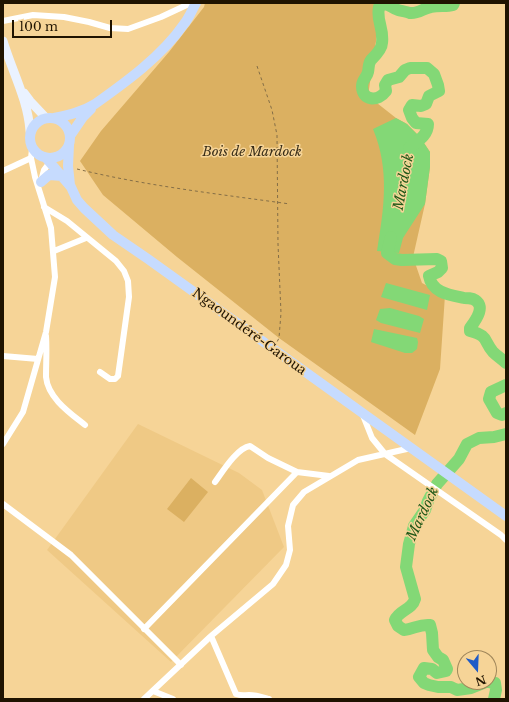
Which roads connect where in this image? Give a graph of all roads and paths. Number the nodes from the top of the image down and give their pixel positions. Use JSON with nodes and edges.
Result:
{"nodes":[{"id":1,"x":191,"y":3,"type":"edge"},
{"id":2,"x":196,"y":3,"type":"edge"},
{"id":3,"x":3,"y":21,"type":"edge"},
{"id":4,"x":3,"y":41,"type":"edge"},
{"id":5,"x":256,"y":66,"type":"dead end"},
{"id":6,"x":18,"y":85,"type":"junction"},
{"id":7,"x":95,"y":104,"type":"junction"},
{"id":8,"x":50,"y":118,"type":"junction"},
{"id":9,"x":30,"y":131,"type":"junction"},
{"id":10,"x":70,"y":141,"type":"junction"},
{"id":11,"x":32,"y":154,"type":"junction"},
{"id":12,"x":49,"y":160,"type":"junction"},
{"id":13,"x":68,"y":166,"type":"junction"},
{"id":14,"x":3,"y":171,"type":"edge"},
{"id":15,"x":62,"y":176,"type":"junction"},
{"id":16,"x":71,"y":187,"type":"junction"},
{"id":17,"x":41,"y":188,"type":"junction"},
{"id":18,"x":278,"y":202,"type":"junction"},
{"id":19,"x":290,"y":204,"type":"dead end"},
{"id":20,"x":44,"y":207,"type":"junction"},
{"id":21,"x":86,"y":238,"type":"junction"},
{"id":22,"x":54,"y":251,"type":"junction"},
{"id":23,"x":46,"y":332,"type":"junction"},
{"id":24,"x":273,"y":349,"type":"junction"},
{"id":25,"x":3,"y":356,"type":"edge"},
{"id":26,"x":38,"y":359,"type":"junction"},
{"id":27,"x":100,"y":372,"type":"dead end"},
{"id":28,"x":362,"y":413,"type":"junction"},
{"id":29,"x":85,"y":425,"type":"dead end"},
{"id":30,"x":3,"y":444,"type":"edge"},
{"id":31,"x":411,"y":448,"type":"junction"},
{"id":32,"x":385,"y":454,"type":"junction"},
{"id":33,"x":297,"y":472,"type":"junction"},
{"id":34,"x":329,"y":476,"type":"junction"},
{"id":35,"x":215,"y":482,"type":"dead end"},
{"id":36,"x":3,"y":504,"type":"edge"},
{"id":37,"x":506,"y":516,"type":"edge"},
{"id":38,"x":506,"y":540,"type":"edge"},
{"id":39,"x":144,"y":628,"type":"junction"},
{"id":40,"x":211,"y":636,"type":"junction"},
{"id":41,"x":181,"y":665,"type":"junction"},
{"id":42,"x":154,"y":691,"type":"junction"},
{"id":43,"x":144,"y":699,"type":"edge"},
{"id":44,"x":173,"y":699,"type":"edge"},
{"id":45,"x":269,"y":699,"type":"edge"}],
"edges":[{"from":1,"to":3,"type":"street"},
{"from":2,"to":7,"type":"highway"},
{"from":4,"to":6,"type":"main road"},
{"from":5,"to":18,"type":"path"},
{"from":6,"to":8,"type":"main road"},
{"from":6,"to":9,"type":"main road"},
{"from":7,"to":8,"type":"highway"},
{"from":7,"to":10,"type":"highway"},
{"from":8,"to":9,"type":"highway"},
{"from":8,"to":10,"type":"highway"},
{"from":9,"to":11,"type":"highway"},
{"from":10,"to":12,"type":"highway"},
{"from":10,"to":13,"type":"highway","name":"Ngaoundéré-Garoua"},
{"from":11,"to":12,"type":"highway"},
{"from":11,"to":14,"type":"street"},
{"from":11,"to":17,"type":"street"},
{"from":12,"to":15,"type":"highway","name":"Ngaoundéré-Garoua"},
{"from":12,"to":17,"type":"street"},
{"from":13,"to":16,"type":"highway","name":"Ngaoundéré-Garoua"},
{"from":13,"to":18,"type":"path"},
{"from":15,"to":16,"type":"highway","name":"Ngaoundéré-Garoua"},
{"from":15,"to":17,"type":"highway"},
{"from":16,"to":24,"type":"highway","name":"Ngaoundéré-Garoua"},
{"from":17,"to":20,"type":"street"},
{"from":18,"to":19,"type":"path"},
{"from":18,"to":24,"type":"path"},
{"from":20,"to":21,"type":"street"},
{"from":20,"to":22,"type":"street"},
{"from":21,"to":22,"type":"street"},
{"from":21,"to":27,"type":"street"},
{"from":22,"to":23,"type":"street"},
{"from":23,"to":26,"type":"street"},
{"from":23,"to":29,"type":"street"},
{"from":24,"to":28,"type":"highway","name":"Ngaoundéré-Garoua"},
{"from":25,"to":26,"type":"street"},
{"from":26,"to":30,"type":"street"},
{"from":28,"to":31,"type":"highway","name":"Ngaoundéré-Garoua"},
{"from":28,"to":32,"type":"street"},
{"from":31,"to":32,"type":"street"},
{"from":31,"to":37,"type":"highway","name":"Ngaoundéré-Garoua"},
{"from":32,"to":34,"type":"street"},
{"from":32,"to":38,"type":"street"},
{"from":33,"to":34,"type":"street"},
{"from":33,"to":35,"type":"street"},
{"from":33,"to":39,"type":"street"},
{"from":34,"to":40,"type":"street"},
{"from":36,"to":39,"type":"street"},
{"from":39,"to":41,"type":"street"},
{"from":40,"to":41,"type":"street"},
{"from":40,"to":45,"type":"street"},
{"from":41,"to":42,"type":"street"},
{"from":42,"to":43,"type":"street"},
{"from":42,"to":44,"type":"street"}]}
